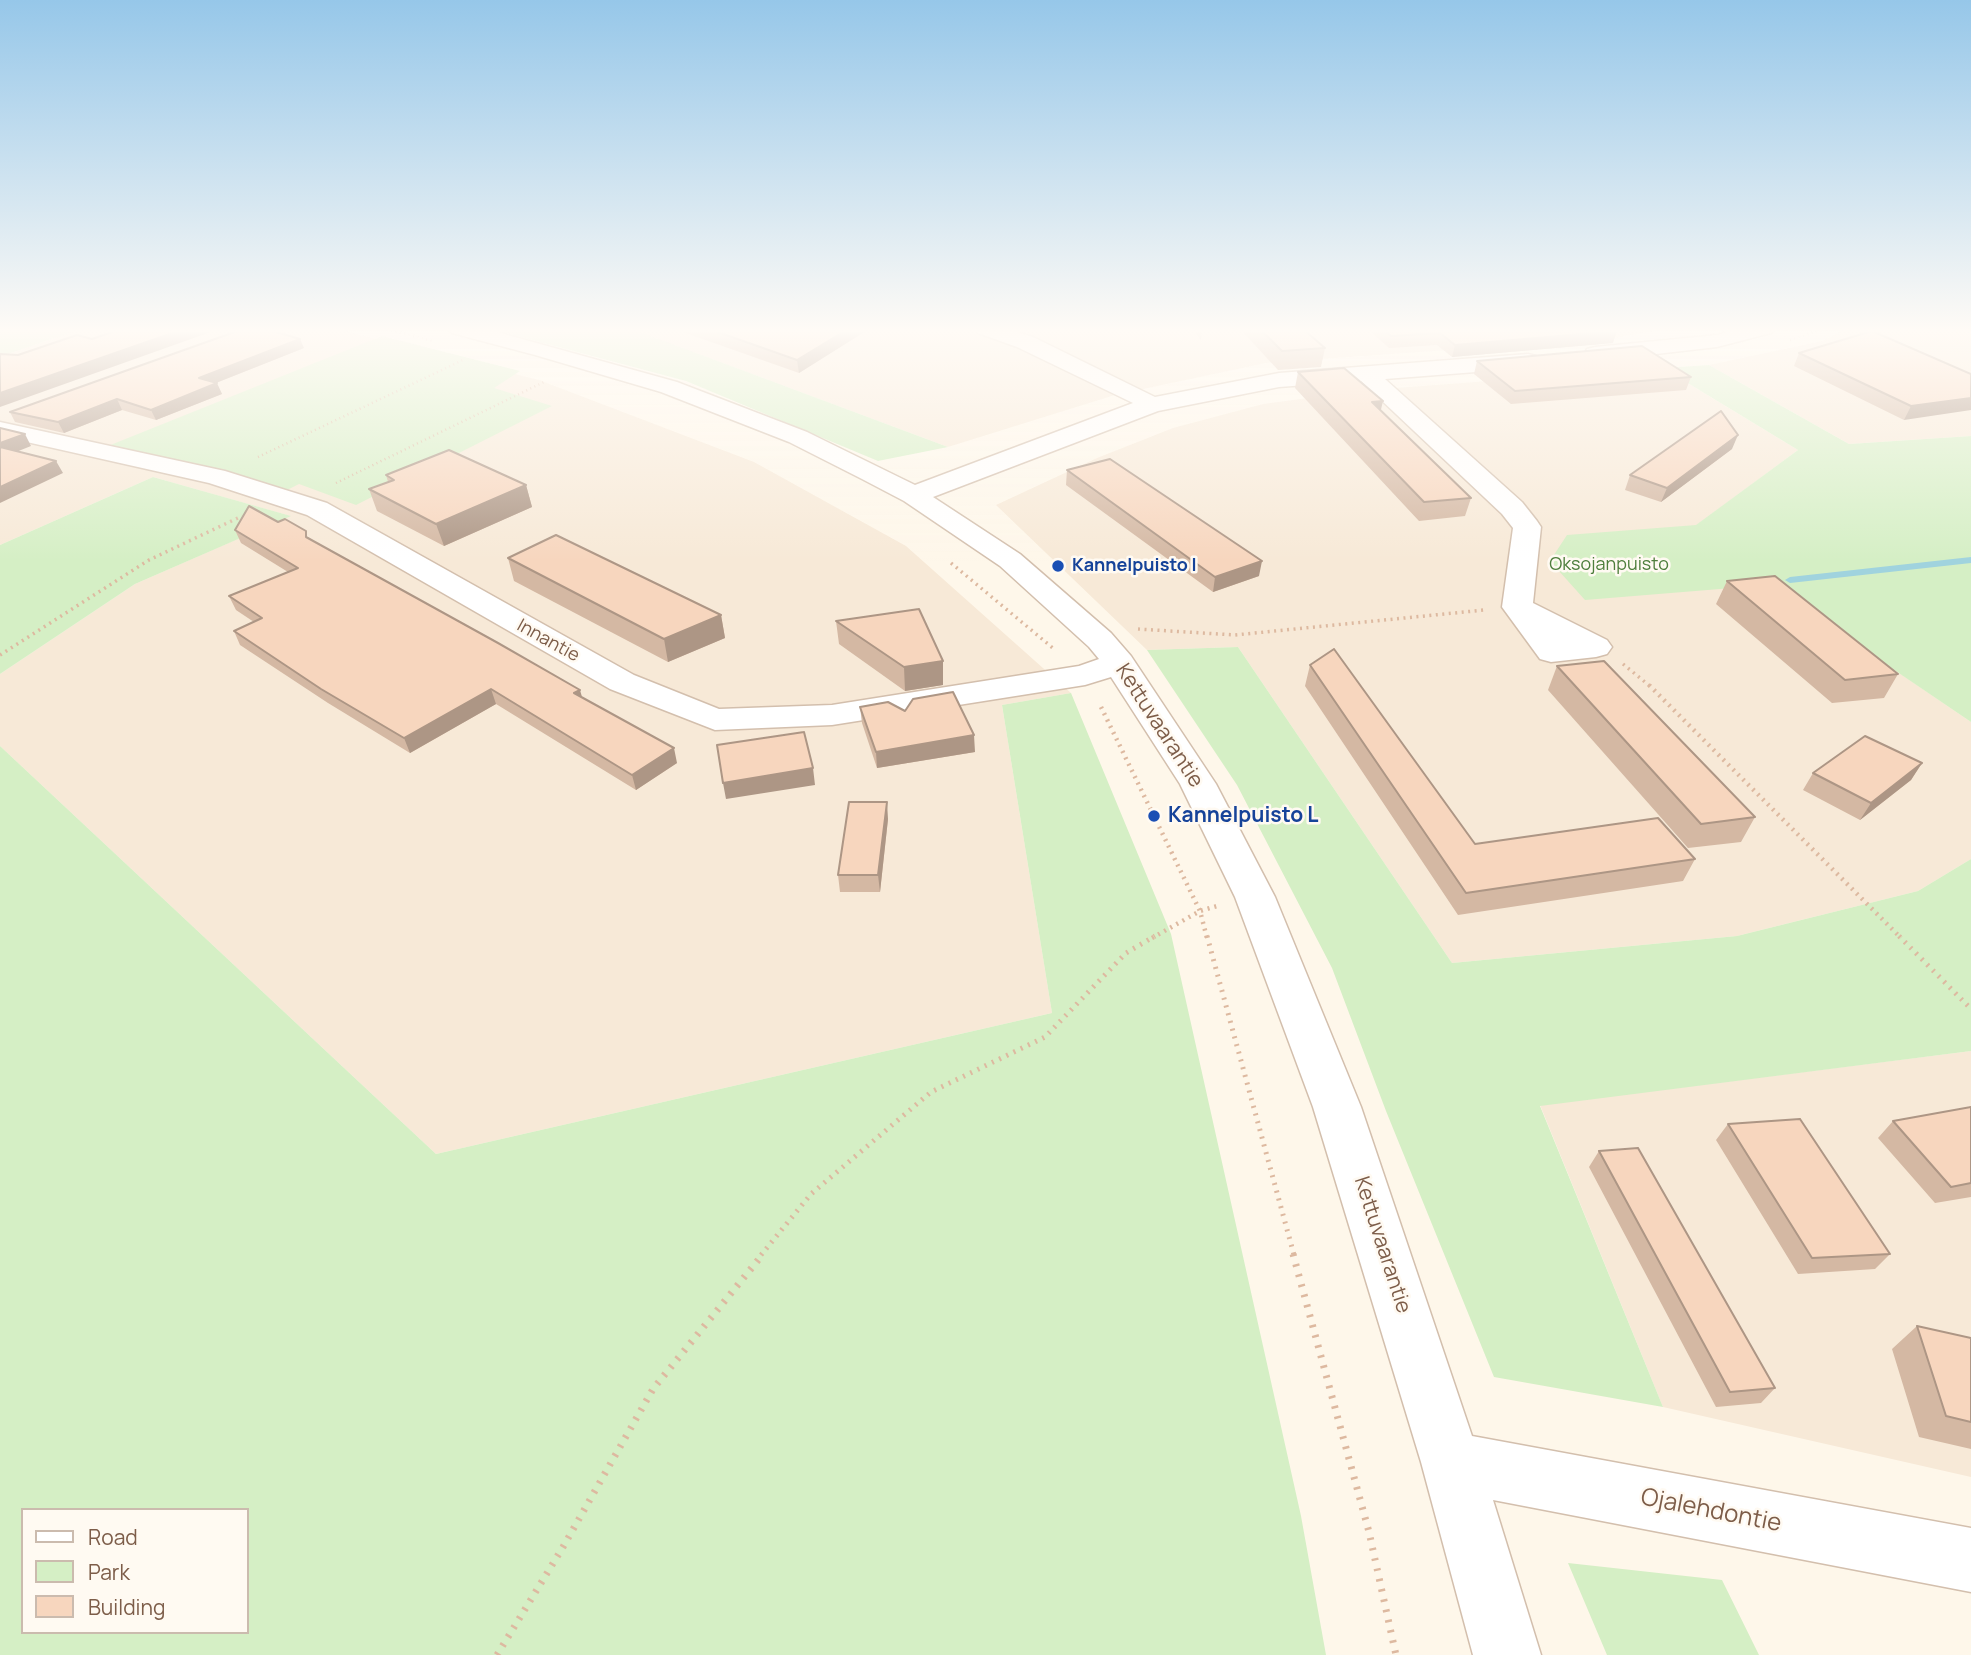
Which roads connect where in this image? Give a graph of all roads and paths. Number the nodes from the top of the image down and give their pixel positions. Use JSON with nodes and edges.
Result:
{"nodes":[{"id":1,"x":365,"y":406,"type":"edge"},
{"id":2,"x":491,"y":406,"type":"edge"},
{"id":3,"x":718,"y":406,"type":"edge"},
{"id":4,"x":1148,"y":406,"type":"edge"},
{"id":5,"x":1403,"y":406,"type":"edge"},
{"id":6,"x":4,"y":419,"type":"edge"},
{"id":7,"x":216,"y":477,"type":"junction"},
{"id":8,"x":913,"y":495,"type":"junction"},
{"id":9,"x":288,"y":500,"type":"junction"},
{"id":10,"x":941,"y":554,"type":"dead end"},
{"id":11,"x":1517,"y":607,"type":"junction"},
{"id":12,"x":1596,"y":647,"type":"joint"},
{"id":13,"x":1111,"y":653,"type":"junction"},
{"id":14,"x":0,"y":655,"type":"edge"},
{"id":15,"x":1255,"y":897,"type":"junction"},
{"id":16,"x":1200,"y":911,"type":"junction"},
{"id":17,"x":1971,"y":1009,"type":"edge"},
{"id":18,"x":1451,"y":1462,"type":"junction"},
{"id":19,"x":1971,"y":1560,"type":"edge"},
{"id":20,"x":497,"y":1655,"type":"edge"},
{"id":21,"x":1396,"y":1655,"type":"edge"},
{"id":22,"x":1507,"y":1655,"type":"edge"}],
"edges":[{"from":1,"to":7,"type":"path"},
{"from":2,"to":9,"type":"path"},
{"from":3,"to":8,"type":"street","name":"Kettuvaarantie"},
{"from":4,"to":8,"type":"street"},
{"from":5,"to":11,"type":"street"},
{"from":6,"to":7,"type":"street","name":"Innantie"},
{"from":7,"to":9,"type":"street","name":"Innantie"},
{"from":8,"to":13,"type":"street","name":"Kettuvaarantie"},
{"from":9,"to":13,"type":"street","name":"Innantie"},
{"from":9,"to":14,"type":"path"},
{"from":10,"to":13,"type":"path"},
{"from":11,"to":12,"type":"street"},
{"from":11,"to":13,"type":"path"},
{"from":12,"to":17,"type":"path"},
{"from":13,"to":15,"type":"street","name":"Kettuvaarantie"},
{"from":13,"to":16,"type":"path"},
{"from":15,"to":16,"type":"path"},
{"from":15,"to":18,"type":"street","name":"Kettuvaarantie"},
{"from":16,"to":20,"type":"path"},
{"from":16,"to":21,"type":"path"},
{"from":18,"to":19,"type":"street","name":"Ojalehdontie"},
{"from":18,"to":22,"type":"street","name":"Kettuvaarantie"}]}
